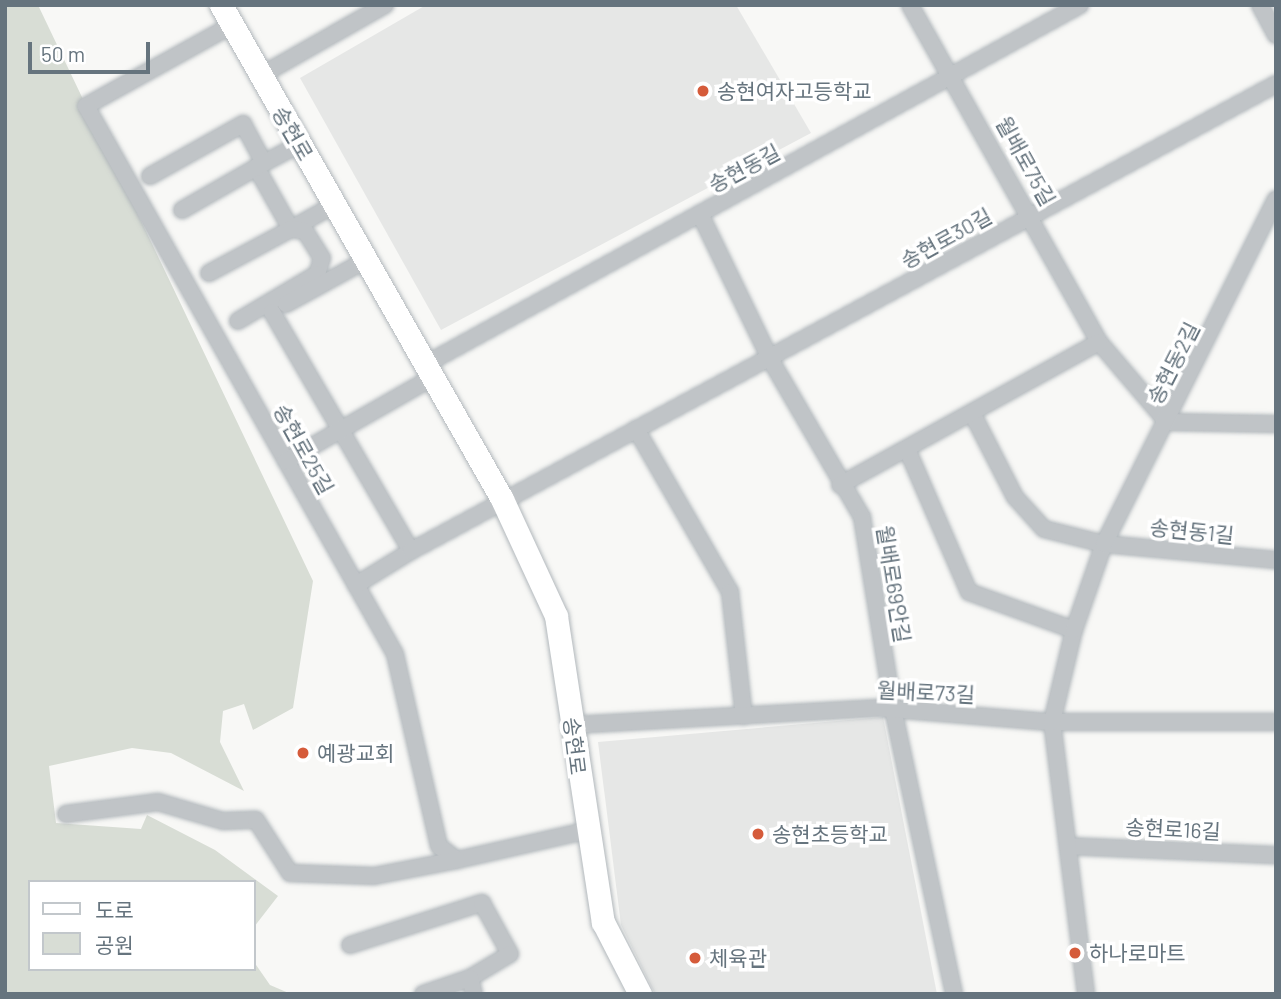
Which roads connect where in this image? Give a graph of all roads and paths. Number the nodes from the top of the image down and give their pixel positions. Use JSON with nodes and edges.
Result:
{"nodes":[{"id":1,"x":385,"y":5,"type":"edge"},
{"id":2,"x":910,"y":5,"type":"edge"},
{"id":3,"x":1261,"y":5,"type":"edge"},
{"id":4,"x":1077,"y":6,"type":"edge"},
{"id":5,"x":226,"y":15,"type":"edge"},
{"id":6,"x":1276,"y":35,"type":"edge"},
{"id":7,"x":955,"y":75,"type":"junction"},
{"id":8,"x":260,"y":76,"type":"junction"},
{"id":9,"x":1276,"y":84,"type":"edge"},
{"id":10,"x":299,"y":144,"type":"junction"},
{"id":11,"x":260,"y":165,"type":"junction"},
{"id":12,"x":150,"y":176,"type":"dead end"},
{"id":13,"x":1276,"y":199,"type":"edge"},
{"id":14,"x":334,"y":205,"type":"junction"},
{"id":15,"x":182,"y":210,"type":"dead end"},
{"id":16,"x":1033,"y":215,"type":"junction"},
{"id":17,"x":701,"y":216,"type":"junction"},
{"id":18,"x":291,"y":229,"type":"junction"},
{"id":19,"x":366,"y":261,"type":"junction"},
{"id":20,"x":209,"y":273,"type":"dead end"},
{"id":21,"x":272,"y":312,"type":"junction"},
{"id":22,"x":238,"y":321,"type":"dead end"},
{"id":23,"x":219,"y":341,"type":"junction"},
{"id":24,"x":1099,"y":342,"type":"junction"},
{"id":25,"x":770,"y":359,"type":"junction"},
{"id":26,"x":429,"y":370,"type":"junction"},
{"id":27,"x":973,"y":415,"type":"junction"},
{"id":28,"x":1167,"y":422,"type":"junction"},
{"id":29,"x":1276,"y":424,"type":"edge"},
{"id":30,"x":636,"y":429,"type":"junction"},
{"id":31,"x":341,"y":430,"type":"junction"},
{"id":32,"x":907,"y":449,"type":"junction"},
{"id":33,"x":286,"y":461,"type":"junction"},
{"id":34,"x":840,"y":485,"type":"junction"},
{"id":35,"x":502,"y":499,"type":"junction"},
{"id":36,"x":1104,"y":544,"type":"junction"},
{"id":37,"x":411,"y":551,"type":"junction"},
{"id":38,"x":1276,"y":560,"type":"edge"},
{"id":39,"x":356,"y":585,"type":"junction"},
{"id":40,"x":1074,"y":629,"type":"junction"},
{"id":41,"x":893,"y":709,"type":"junction"},
{"id":42,"x":744,"y":716,"type":"junction"},
{"id":43,"x":1052,"y":722,"type":"junction"},
{"id":44,"x":1276,"y":722,"type":"edge"},
{"id":45,"x":573,"y":725,"type":"junction"},
{"id":46,"x":66,"y":814,"type":"dead end"},
{"id":47,"x":584,"y":831,"type":"junction"},
{"id":48,"x":1068,"y":846,"type":"junction"},
{"id":49,"x":1276,"y":855,"type":"edge"},
{"id":50,"x":457,"y":860,"type":"junction"},
{"id":51,"x":350,"y":945,"type":"dead end"},
{"id":52,"x":472,"y":986,"type":"edge"},
{"id":53,"x":423,"y":994,"type":"edge"},
{"id":54,"x":640,"y":994,"type":"edge"},
{"id":55,"x":954,"y":994,"type":"edge"},
{"id":56,"x":1086,"y":994,"type":"edge"}],
"edges":[{"from":1,"to":8,"type":"street"},
{"from":2,"to":7,"type":"street","name":"월배로75길"},
{"from":3,"to":6,"type":"street"},
{"from":4,"to":7,"type":"street","name":"송현동길"},
{"from":5,"to":8,"type":"main road","name":"송현로"},
{"from":5,"to":23,"type":"street","name":"송현로25길"},
{"from":7,"to":16,"type":"street","name":"월배로75길"},
{"from":7,"to":17,"type":"street","name":"송현동길"},
{"from":8,"to":10,"type":"main road","name":"송현로"},
{"from":9,"to":16,"type":"street","name":"송현로30길"},
{"from":10,"to":11,"type":"street"},
{"from":10,"to":14,"type":"main road","name":"송현로"},
{"from":11,"to":12,"type":"street"},
{"from":11,"to":15,"type":"street"},
{"from":11,"to":18,"type":"street"},
{"from":13,"to":28,"type":"street","name":"송현동2길"},
{"from":14,"to":18,"type":"street"},
{"from":14,"to":19,"type":"main road","name":"송현로"},
{"from":16,"to":24,"type":"street","name":"월배로75길"},
{"from":16,"to":25,"type":"street","name":"송현로30길"},
{"from":17,"to":25,"type":"street","name":"월배로69안길"},
{"from":17,"to":26,"type":"street","name":"송현동길"},
{"from":18,"to":20,"type":"street"},
{"from":18,"to":22,"type":"street"},
{"from":19,"to":21,"type":"street"},
{"from":19,"to":26,"type":"main road","name":"송현로"},
{"from":21,"to":23,"type":"street"},
{"from":21,"to":31,"type":"street"},
{"from":23,"to":33,"type":"street","name":"송현로25길"},
{"from":24,"to":27,"type":"street"},
{"from":24,"to":28,"type":"street","name":"월배로75길"},
{"from":25,"to":30,"type":"street","name":"송현로30길"},
{"from":25,"to":34,"type":"street","name":"월배로69안길"},
{"from":26,"to":31,"type":"street","name":"송현동길"},
{"from":26,"to":35,"type":"main road","name":"송현로"},
{"from":27,"to":32,"type":"street"},
{"from":27,"to":36,"type":"street"},
{"from":28,"to":29,"type":"street"},
{"from":28,"to":36,"type":"street","name":"송현동2길"},
{"from":30,"to":35,"type":"street","name":"송현로30길"},
{"from":30,"to":42,"type":"street"},
{"from":31,"to":33,"type":"street","name":"송현동길"},
{"from":31,"to":37,"type":"street"},
{"from":32,"to":34,"type":"street"},
{"from":32,"to":40,"type":"street"},
{"from":33,"to":39,"type":"street","name":"송현로25길"},
{"from":34,"to":41,"type":"street","name":"월배로69안길"},
{"from":35,"to":37,"type":"street"},
{"from":35,"to":45,"type":"main road","name":"송현로"},
{"from":36,"to":38,"type":"street","name":"송현동1길"},
{"from":36,"to":40,"type":"street","name":"송현동2길"},
{"from":37,"to":39,"type":"street"},
{"from":39,"to":50,"type":"street","name":"송현로25길"},
{"from":40,"to":43,"type":"street","name":"송현동2길"},
{"from":41,"to":42,"type":"street","name":"월배로73길"},
{"from":41,"to":43,"type":"street","name":"월배로73길"},
{"from":41,"to":55,"type":"street","name":"월배로69안길"},
{"from":42,"to":45,"type":"street","name":"월배로73길"},
{"from":43,"to":44,"type":"street","name":"월배로73길"},
{"from":43,"to":48,"type":"street"},
{"from":45,"to":47,"type":"main road","name":"송현로"},
{"from":46,"to":50,"type":"street"},
{"from":47,"to":50,"type":"street"},
{"from":47,"to":54,"type":"main road","name":"송현로"},
{"from":48,"to":49,"type":"street","name":"송현로16길"},
{"from":48,"to":56,"type":"street"},
{"from":51,"to":52,"type":"street"},
{"from":52,"to":53,"type":"street"}]}
